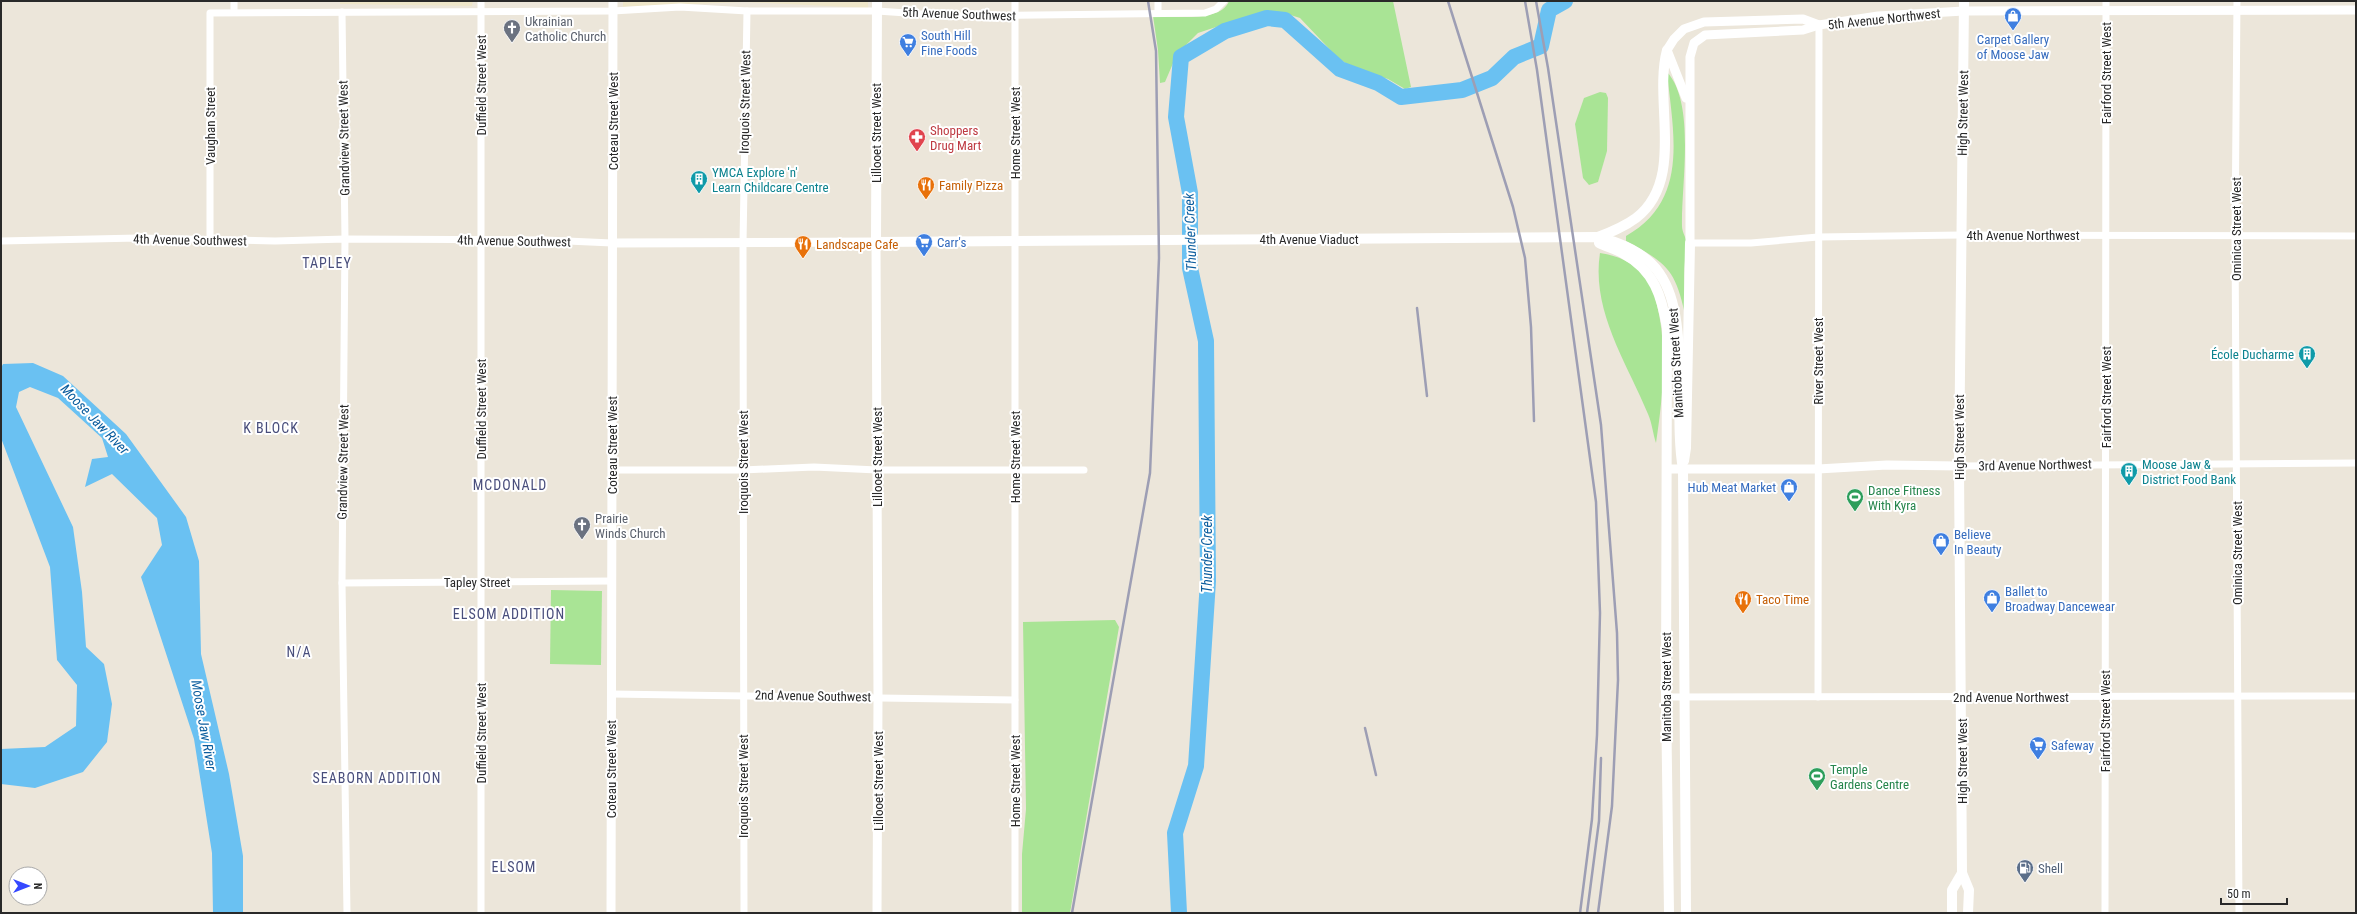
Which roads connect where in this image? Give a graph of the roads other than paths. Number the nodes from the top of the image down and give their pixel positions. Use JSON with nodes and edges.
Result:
{"nodes":[{"id":1,"x":234,"y":1,"type":"edge"},
{"id":2,"x":481,"y":1,"type":"edge"},
{"id":3,"x":613,"y":1,"type":"edge"},
{"id":4,"x":1015,"y":1,"type":"edge"},
{"id":5,"x":1158,"y":1,"type":"edge"},
{"id":6,"x":1224,"y":1,"type":"edge"},
{"id":7,"x":2237,"y":1,"type":"edge"},
{"id":8,"x":2106,"y":5,"type":"edge"},
{"id":9,"x":877,"y":6,"type":"edge"},
{"id":10,"x":1964,"y":6,"type":"edge"},
{"id":11,"x":2356,"y":10,"type":"edge"},
{"id":12,"x":613,"y":11,"type":"junction"},
{"id":13,"x":747,"y":11,"type":"junction"},
{"id":14,"x":2237,"y":11,"type":"junction"},
{"id":15,"x":234,"y":12,"type":"junction"},
{"id":16,"x":342,"y":12,"type":"junction"},
{"id":17,"x":481,"y":12,"type":"junction"},
{"id":18,"x":1158,"y":12,"type":"junction"},
{"id":19,"x":210,"y":13,"type":"joint"},
{"id":20,"x":1015,"y":16,"type":"junction"},
{"id":21,"x":1819,"y":25,"type":"junction"},
{"id":22,"x":1667,"y":50,"type":"junction"},
{"id":23,"x":1688,"y":109,"type":"junction"},
{"id":24,"x":1961,"y":235,"type":"junction"},
{"id":25,"x":2106,"y":236,"type":"junction"},
{"id":26,"x":2235,"y":236,"type":"junction"},
{"id":27,"x":2356,"y":236,"type":"edge"},
{"id":28,"x":1594,"y":237,"type":"junction"},
{"id":29,"x":1818,"y":238,"type":"junction"},
{"id":30,"x":210,"y":239,"type":"junction"},
{"id":31,"x":345,"y":239,"type":"junction"},
{"id":32,"x":481,"y":240,"type":"junction"},
{"id":33,"x":1,"y":241,"type":"edge"},
{"id":34,"x":1014,"y":241,"type":"junction"},
{"id":35,"x":1027,"y":241,"type":"joint"},
{"id":36,"x":743,"y":242,"type":"junction"},
{"id":37,"x":876,"y":242,"type":"junction"},
{"id":38,"x":612,"y":243,"type":"junction"},
{"id":39,"x":1690,"y":243,"type":"junction"},
{"id":40,"x":2356,"y":463,"type":"edge"},
{"id":41,"x":2106,"y":464,"type":"junction"},
{"id":42,"x":2237,"y":465,"type":"junction"},
{"id":43,"x":1959,"y":466,"type":"junction"},
{"id":44,"x":1667,"y":469,"type":"junction"},
{"id":45,"x":1683,"y":469,"type":"junction"},
{"id":46,"x":1818,"y":469,"type":"junction"},
{"id":47,"x":612,"y":470,"type":"junction"},
{"id":48,"x":743,"y":470,"type":"junction"},
{"id":49,"x":877,"y":470,"type":"junction"},
{"id":50,"x":1015,"y":470,"type":"junction"},
{"id":51,"x":1084,"y":470,"type":"dead end"},
{"id":52,"x":612,"y":581,"type":"junction"},
{"id":53,"x":481,"y":582,"type":"junction"},
{"id":54,"x":342,"y":583,"type":"junction"},
{"id":55,"x":611,"y":694,"type":"junction"},
{"id":56,"x":743,"y":695,"type":"junction"},
{"id":57,"x":2106,"y":696,"type":"junction"},
{"id":58,"x":2236,"y":696,"type":"junction"},
{"id":59,"x":2356,"y":696,"type":"edge"},
{"id":60,"x":878,"y":697,"type":"junction"},
{"id":61,"x":1666,"y":697,"type":"junction"},
{"id":62,"x":1684,"y":697,"type":"junction"},
{"id":63,"x":1818,"y":697,"type":"junction"},
{"id":64,"x":1962,"y":697,"type":"junction"},
{"id":65,"x":1015,"y":700,"type":"junction"},
{"id":66,"x":1962,"y":873,"type":"junction"},
{"id":67,"x":347,"y":913,"type":"edge"},
{"id":68,"x":481,"y":913,"type":"edge"},
{"id":69,"x":611,"y":913,"type":"edge"},
{"id":70,"x":744,"y":913,"type":"edge"},
{"id":71,"x":877,"y":913,"type":"edge"},
{"id":72,"x":1015,"y":913,"type":"edge"},
{"id":73,"x":1669,"y":913,"type":"edge"},
{"id":74,"x":1686,"y":913,"type":"edge"},
{"id":75,"x":1952,"y":913,"type":"edge"},
{"id":76,"x":1968,"y":913,"type":"edge"},
{"id":77,"x":2104,"y":913,"type":"edge"},
{"id":78,"x":2239,"y":913,"type":"edge"}],
"edges":[{"from":1,"to":15,"type":"street"},
{"from":2,"to":17,"type":"street","name":"Duffield Street West"},
{"from":3,"to":12,"type":"street","name":"Coteau Street West"},
{"from":4,"to":20,"type":"street","name":"Home Street West"},
{"from":5,"to":18,"type":"street"},
{"from":6,"to":18,"type":"street","name":"5th Avenue Southwest"},
{"from":7,"to":14,"type":"street","name":"Ominica Street West"},
{"from":8,"to":10,"type":"street","name":"5th Avenue Northwest"},
{"from":8,"to":14,"type":"street","name":"5th Avenue Northwest"},
{"from":8,"to":25,"type":"street","name":"Fairford Street West"},
{"from":9,"to":13,"type":"street","name":"5th Avenue Southwest"},
{"from":9,"to":20,"type":"street","name":"5th Avenue Southwest"},
{"from":9,"to":37,"type":"main road","name":"Lillooet Street West"},
{"from":10,"to":21,"type":"street","name":"5th Avenue Northwest"},
{"from":10,"to":24,"type":"main road","name":"High Street West"},
{"from":11,"to":14,"type":"street","name":"5th Avenue Northwest"},
{"from":12,"to":13,"type":"street","name":"5th Avenue Southwest"},
{"from":12,"to":17,"type":"street","name":"5th Avenue Southwest"},
{"from":12,"to":38,"type":"street","name":"Coteau Street West"},
{"from":13,"to":36,"type":"street","name":"Iroquois Street West"},
{"from":14,"to":26,"type":"street","name":"Ominica Street West"},
{"from":15,"to":16,"type":"street","name":"5th Avenue Southwest"},
{"from":15,"to":19,"type":"street","name":"5th Avenue Southwest"},
{"from":16,"to":17,"type":"street","name":"5th Avenue Southwest"},
{"from":16,"to":31,"type":"street","name":"Grandview Street West"},
{"from":17,"to":32,"type":"street","name":"Duffield Street West"},
{"from":18,"to":20,"type":"street","name":"5th Avenue Southwest"},
{"from":19,"to":30,"type":"street","name":"Vaughan Street"},
{"from":20,"to":34,"type":"street","name":"Home Street West"},
{"from":21,"to":22,"type":"street","name":"5th Avenue Northwest"},
{"from":21,"to":23,"type":"street","name":"5th Avenue Northwest"},
{"from":21,"to":29,"type":"street","name":"River Street West"},
{"from":22,"to":23,"type":"street"},
{"from":22,"to":28,"type":"main road"},
{"from":23,"to":39,"type":"street"},
{"from":24,"to":25,"type":"street","name":"4th Avenue Northwest"},
{"from":24,"to":29,"type":"street","name":"4th Avenue Northwest"},
{"from":24,"to":43,"type":"main road","name":"High Street West"},
{"from":25,"to":26,"type":"street","name":"4th Avenue Northwest"},
{"from":25,"to":41,"type":"street","name":"Fairford Street West"},
{"from":26,"to":27,"type":"street","name":"4th Avenue Northwest"},
{"from":26,"to":42,"type":"street","name":"Ominica Street West"},
{"from":28,"to":35,"type":"main road","name":"4th Avenue Viaduct"},
{"from":28,"to":44,"type":"main road","name":"Manitoba Street West"},
{"from":28,"to":45,"type":"main road","name":"Manitoba Street West"},
{"from":29,"to":39,"type":"street","name":"4th Avenue Northwest"},
{"from":29,"to":46,"type":"street","name":"River Street West"},
{"from":30,"to":31,"type":"street","name":"4th Avenue Southwest"},
{"from":30,"to":33,"type":"street","name":"4th Avenue Southwest"},
{"from":31,"to":32,"type":"street","name":"4th Avenue Southwest"},
{"from":31,"to":54,"type":"street","name":"Grandview Street West"},
{"from":32,"to":38,"type":"street","name":"4th Avenue Southwest"},
{"from":32,"to":53,"type":"street","name":"Duffield Street West"},
{"from":34,"to":35,"type":"main road","name":"4th Avenue Southwest"},
{"from":34,"to":37,"type":"main road","name":"4th Avenue Southwest"},
{"from":34,"to":50,"type":"street","name":"Home Street West"},
{"from":36,"to":37,"type":"street","name":"4th Avenue Southwest"},
{"from":36,"to":38,"type":"street","name":"4th Avenue Southwest"},
{"from":36,"to":48,"type":"street","name":"Iroquois Street West"},
{"from":37,"to":49,"type":"street","name":"Lillooet Street West"},
{"from":38,"to":47,"type":"street","name":"Coteau Street West"},
{"from":39,"to":45,"type":"main road"},
{"from":40,"to":42,"type":"street","name":"3rd Avenue Northwest"},
{"from":41,"to":42,"type":"street","name":"3rd Avenue Northwest"},
{"from":41,"to":43,"type":"street","name":"3rd Avenue Northwest"},
{"from":41,"to":57,"type":"street","name":"Fairford Street West"},
{"from":42,"to":58,"type":"street","name":"Ominica Street West"},
{"from":43,"to":46,"type":"street","name":"3rd Avenue Northwest"},
{"from":43,"to":64,"type":"main road","name":"High Street West"},
{"from":44,"to":45,"type":"street","name":"3rd Avenue Northwest"},
{"from":44,"to":61,"type":"main road","name":"Manitoba Street West"},
{"from":45,"to":46,"type":"street","name":"3rd Avenue Northwest"},
{"from":45,"to":62,"type":"main road","name":"Manitoba Street West"},
{"from":46,"to":63,"type":"street","name":"River Street West"},
{"from":47,"to":48,"type":"street"},
{"from":47,"to":52,"type":"street","name":"Coteau Street West"},
{"from":48,"to":49,"type":"street"},
{"from":48,"to":56,"type":"street","name":"Iroquois Street West"},
{"from":49,"to":50,"type":"street"},
{"from":49,"to":60,"type":"street","name":"Lillooet Street West"},
{"from":50,"to":51,"type":"street"},
{"from":50,"to":65,"type":"street","name":"Home Street West"},
{"from":52,"to":53,"type":"street","name":"Tapley Street"},
{"from":52,"to":55,"type":"street","name":"Coteau Street West"},
{"from":53,"to":54,"type":"street","name":"Tapley Street"},
{"from":53,"to":68,"type":"street","name":"Duffield Street West"},
{"from":54,"to":67,"type":"street","name":"Grandview Street West"},
{"from":55,"to":56,"type":"street","name":"2nd Avenue Southwest"},
{"from":55,"to":69,"type":"street","name":"Coteau Street West"},
{"from":56,"to":60,"type":"street","name":"2nd Avenue Southwest"},
{"from":56,"to":70,"type":"street","name":"Iroquois Street West"},
{"from":57,"to":58,"type":"street","name":"2nd Avenue Northwest"},
{"from":57,"to":64,"type":"street","name":"2nd Avenue Northwest"},
{"from":57,"to":77,"type":"street","name":"Fairford Street West"},
{"from":58,"to":59,"type":"street","name":"2nd Avenue Northwest"},
{"from":58,"to":78,"type":"street","name":"Ominica Street West"},
{"from":60,"to":65,"type":"street","name":"2nd Avenue Southwest"},
{"from":60,"to":71,"type":"street","name":"Lillooet Street West"},
{"from":61,"to":62,"type":"street","name":"2nd Avenue Northwest"},
{"from":61,"to":73,"type":"main road","name":"Manitoba Street West"},
{"from":62,"to":63,"type":"street","name":"2nd Avenue Northwest"},
{"from":62,"to":74,"type":"main road","name":"Manitoba Street West"},
{"from":63,"to":64,"type":"street","name":"2nd Avenue Northwest"},
{"from":64,"to":66,"type":"main road","name":"High Street West"},
{"from":65,"to":72,"type":"street","name":"Home Street West"},
{"from":66,"to":75,"type":"main road"},
{"from":66,"to":76,"type":"main road","name":"High Street West"}]}
